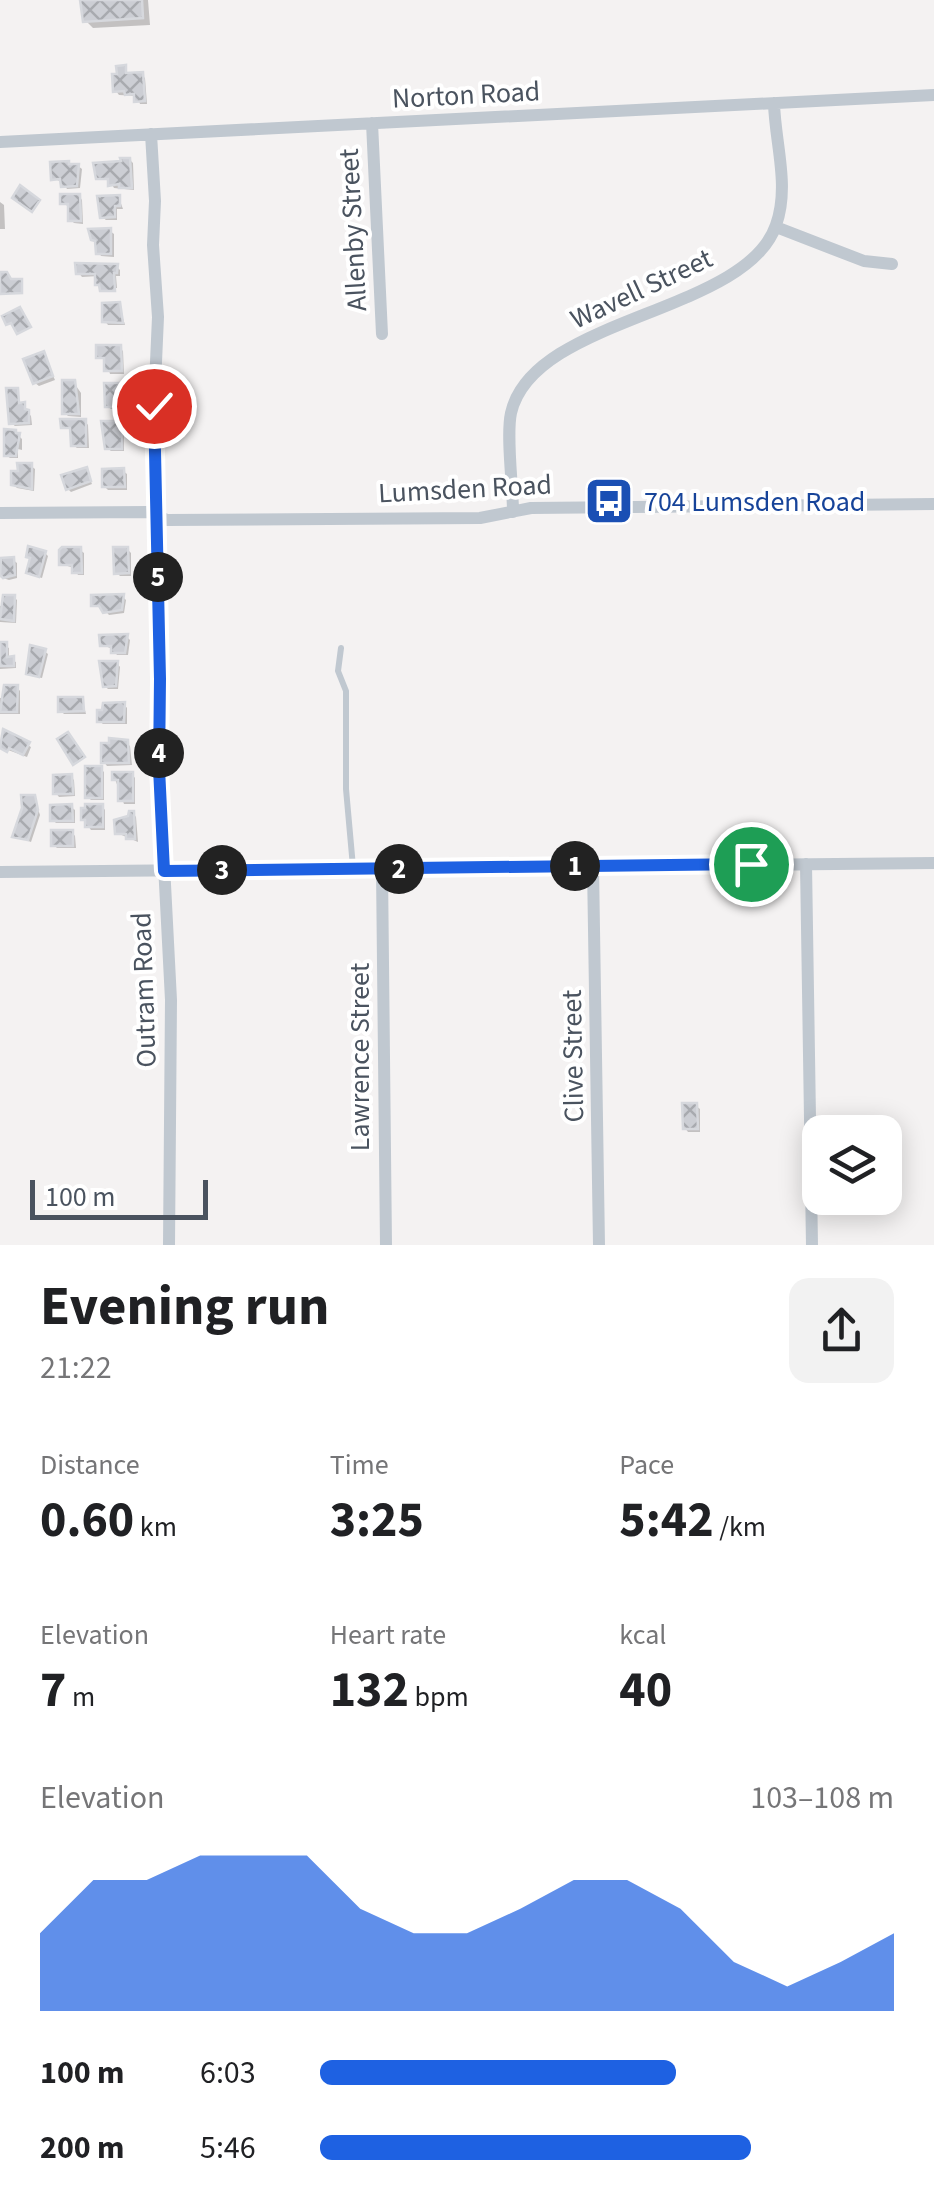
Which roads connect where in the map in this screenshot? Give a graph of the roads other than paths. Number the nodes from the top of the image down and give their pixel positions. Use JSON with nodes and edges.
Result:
{"nodes":[{"id":1,"x":934,"y":95,"type":"edge"},
{"id":2,"x":774,"y":103,"type":"junction"},
{"id":3,"x":372,"y":124,"type":"junction"},
{"id":4,"x":152,"y":134,"type":"junction"},
{"id":5,"x":0,"y":142,"type":"edge"},
{"id":6,"x":776,"y":227,"type":"junction"},
{"id":7,"x":892,"y":264,"type":"dead end"},
{"id":8,"x":382,"y":334,"type":"dead end"},
{"id":9,"x":934,"y":504,"type":"edge"},
{"id":10,"x":0,"y":512,"type":"edge"},
{"id":11,"x":513,"y":512,"type":"junction"},
{"id":12,"x":158,"y":515,"type":"junction"},
{"id":13,"x":341,"y":648,"type":"dead end"},
{"id":14,"x":934,"y":863,"type":"edge"},
{"id":15,"x":806,"y":864,"type":"junction"},
{"id":16,"x":594,"y":866,"type":"junction"},
{"id":17,"x":353,"y":869,"type":"junction"},
{"id":18,"x":382,"y":869,"type":"junction"},
{"id":19,"x":164,"y":871,"type":"junction"},
{"id":20,"x":0,"y":872,"type":"edge"},
{"id":21,"x":169,"y":1245,"type":"edge"},
{"id":22,"x":386,"y":1245,"type":"edge"},
{"id":23,"x":600,"y":1245,"type":"edge"},
{"id":24,"x":812,"y":1245,"type":"edge"}],
"edges":[{"from":1,"to":2,"type":"street","name":"Norton Road"},
{"from":2,"to":3,"type":"street","name":"Norton Road"},
{"from":2,"to":6,"type":"street"},
{"from":3,"to":4,"type":"street","name":"Norton Road"},
{"from":3,"to":8,"type":"street","name":"Allenby Street"},
{"from":4,"to":5,"type":"street","name":"Norton Road"},
{"from":4,"to":12,"type":"street","name":"Outram Road"},
{"from":6,"to":7,"type":"street"},
{"from":6,"to":11,"type":"street","name":"Wavell Street"},
{"from":9,"to":11,"type":"street","name":"Lumsden Road"},
{"from":10,"to":12,"type":"street","name":"Lumsden Road"},
{"from":11,"to":12,"type":"street","name":"Lumsden Road"},
{"from":12,"to":19,"type":"street","name":"Outram Road"},
{"from":13,"to":17,"type":"lane"},
{"from":14,"to":15,"type":"street"},
{"from":15,"to":16,"type":"street"},
{"from":15,"to":24,"type":"street"},
{"from":16,"to":18,"type":"street"},
{"from":16,"to":23,"type":"street","name":"Clive Street"},
{"from":17,"to":18,"type":"street"},
{"from":17,"to":19,"type":"street"},
{"from":18,"to":22,"type":"street","name":"Lawrence Street"},
{"from":19,"to":20,"type":"street"},
{"from":19,"to":21,"type":"street","name":"Outram Road"}]}
